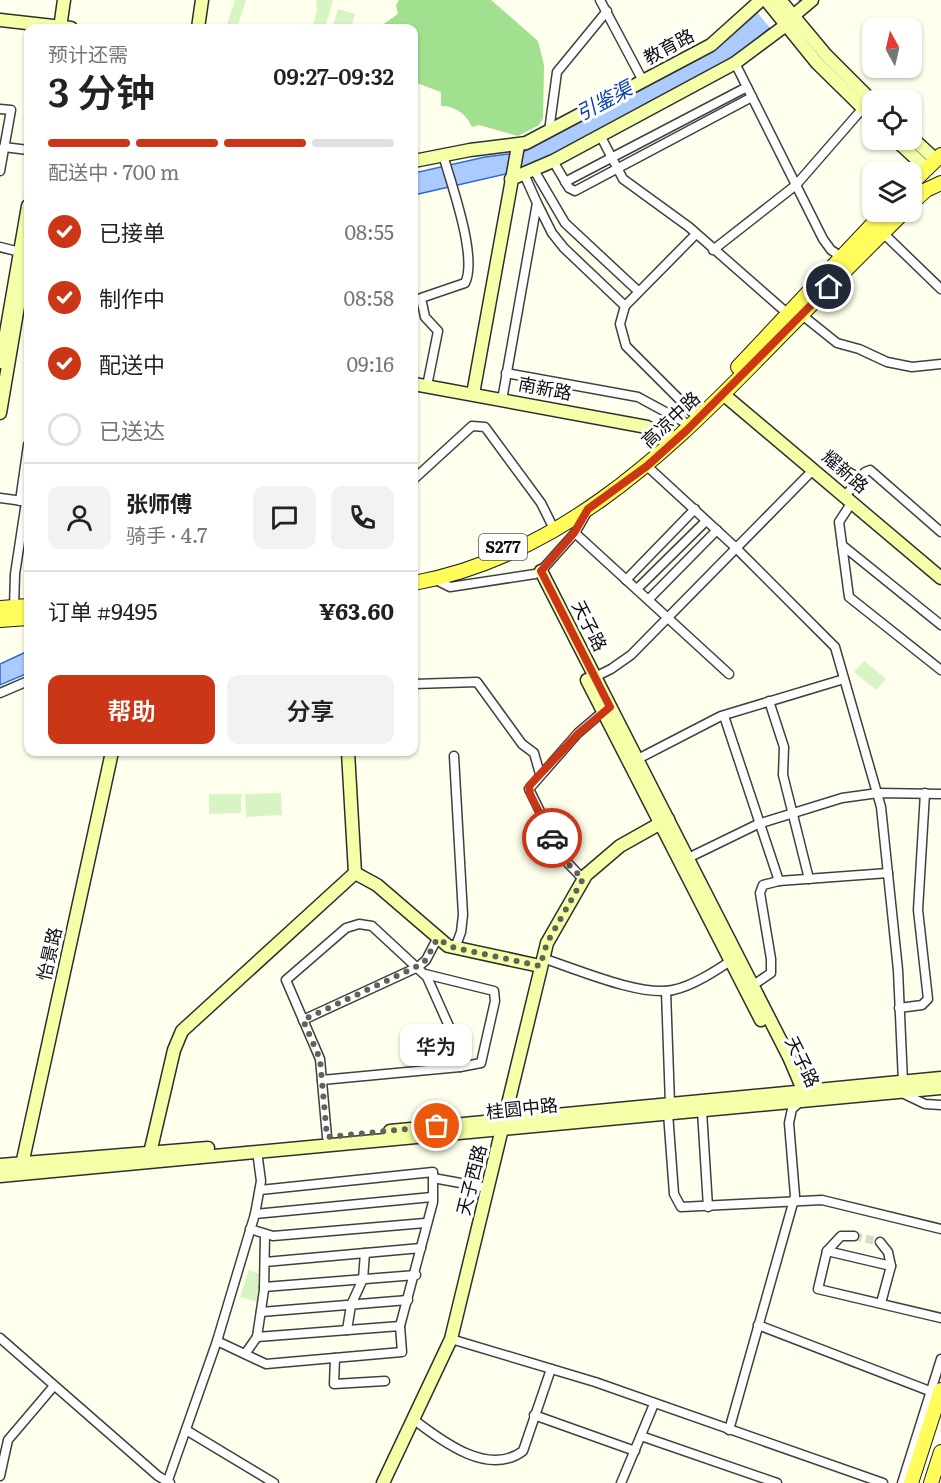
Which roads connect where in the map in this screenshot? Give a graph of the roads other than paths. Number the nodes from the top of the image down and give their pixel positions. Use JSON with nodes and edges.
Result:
{"nodes":[{"id":1,"x":64,"y":0,"type":"edge"},
{"id":2,"x":73,"y":0,"type":"edge"},
{"id":3,"x":202,"y":0,"type":"edge"},
{"id":4,"x":600,"y":0,"type":"edge"},
{"id":5,"x":760,"y":0,"type":"edge"},
{"id":6,"x":767,"y":0,"type":"edge"},
{"id":7,"x":780,"y":0,"type":"edge"},
{"id":8,"x":812,"y":0,"type":"edge"},
{"id":9,"x":607,"y":11,"type":"junction"},
{"id":10,"x":788,"y":18,"type":"junction"},
{"id":11,"x":0,"y":20,"type":"edge"},
{"id":12,"x":32,"y":24,"type":"edge"},
{"id":13,"x":65,"y":24,"type":"edge"},
{"id":14,"x":66,"y":24,"type":"edge"},
{"id":15,"x":199,"y":24,"type":"edge"},
{"id":16,"x":735,"y":63,"type":"junction"},
{"id":17,"x":643,"y":81,"type":"junction"},
{"id":18,"x":747,"y":87,"type":"junction"},
{"id":19,"x":752,"y":97,"type":"junction"},
{"id":20,"x":862,"y":100,"type":"edge"},
{"id":21,"x":0,"y":109,"type":"edge"},
{"id":22,"x":862,"y":112,"type":"edge"},
{"id":23,"x":549,"y":131,"type":"junction"},
{"id":24,"x":600,"y":135,"type":"junction"},
{"id":25,"x":4,"y":147,"type":"junction"},
{"id":26,"x":922,"y":148,"type":"edge"},
{"id":27,"x":517,"y":149,"type":"junction"},
{"id":28,"x":24,"y":150,"type":"edge"},
{"id":29,"x":914,"y":150,"type":"edge"},
{"id":30,"x":611,"y":157,"type":"junction"},
{"id":31,"x":444,"y":160,"type":"junction"},
{"id":32,"x":553,"y":160,"type":"junction"},
{"id":33,"x":418,"y":161,"type":"edge"},
{"id":34,"x":934,"y":161,"type":"edge"},
{"id":35,"x":616,"y":169,"type":"junction"},
{"id":36,"x":0,"y":171,"type":"edge"},
{"id":37,"x":922,"y":173,"type":"edge"},
{"id":38,"x":520,"y":174,"type":"junction"},
{"id":39,"x":941,"y":178,"type":"edge"},
{"id":40,"x":565,"y":182,"type":"junction"},
{"id":41,"x":941,"y":183,"type":"edge"},
{"id":42,"x":796,"y":185,"type":"junction"},
{"id":43,"x":922,"y":194,"type":"edge"},
{"id":44,"x":537,"y":203,"type":"junction"},
{"id":45,"x":877,"y":222,"type":"edge"},
{"id":46,"x":892,"y":222,"type":"edge"},
{"id":47,"x":882,"y":232,"type":"junction"},
{"id":48,"x":696,"y":234,"type":"junction"},
{"id":49,"x":865,"y":241,"type":"junction"},
{"id":50,"x":0,"y":247,"type":"edge"},
{"id":51,"x":713,"y":250,"type":"junction"},
{"id":52,"x":24,"y":253,"type":"edge"},
{"id":53,"x":842,"y":257,"type":"junction"},
{"id":54,"x":24,"y":262,"type":"edge"},
{"id":55,"x":941,"y":289,"type":"edge"},
{"id":56,"x":638,"y":291,"type":"junction"},
{"id":57,"x":14,"y":306,"type":"edge"},
{"id":58,"x":625,"y":306,"type":"junction"},
{"id":59,"x":795,"y":315,"type":"junction"},
{"id":60,"x":941,"y":364,"type":"edge"},
{"id":61,"x":0,"y":366,"type":"edge"},
{"id":62,"x":506,"y":373,"type":"junction"},
{"id":63,"x":420,"y":385,"type":"edge"},
{"id":64,"x":473,"y":394,"type":"junction"},
{"id":65,"x":723,"y":394,"type":"junction"},
{"id":66,"x":502,"y":399,"type":"junction"},
{"id":67,"x":0,"y":413,"type":"edge"},
{"id":68,"x":688,"y":417,"type":"junction"},
{"id":69,"x":666,"y":438,"type":"junction"},
{"id":70,"x":647,"y":466,"type":"junction"},
{"id":71,"x":814,"y":469,"type":"junction"},
{"id":72,"x":418,"y":475,"type":"edge"},
{"id":73,"x":0,"y":498,"type":"edge"},
{"id":74,"x":848,"y":499,"type":"junction"},
{"id":75,"x":24,"y":502,"type":"edge"},
{"id":76,"x":24,"y":509,"type":"edge"},
{"id":77,"x":588,"y":509,"type":"junction"},
{"id":78,"x":695,"y":509,"type":"junction"},
{"id":79,"x":706,"y":521,"type":"junction"},
{"id":80,"x":551,"y":523,"type":"junction"},
{"id":81,"x":717,"y":530,"type":"junction"},
{"id":82,"x":941,"y":532,"type":"edge"},
{"id":83,"x":574,"y":533,"type":"junction"},
{"id":84,"x":842,"y":545,"type":"junction"},
{"id":85,"x":735,"y":548,"type":"junction"},
{"id":86,"x":538,"y":573,"type":"junction"},
{"id":87,"x":418,"y":574,"type":"edge"},
{"id":88,"x":434,"y":575,"type":"junction"},
{"id":89,"x":941,"y":578,"type":"edge"},
{"id":90,"x":626,"y":580,"type":"junction"},
{"id":91,"x":418,"y":581,"type":"edge"},
{"id":92,"x":637,"y":589,"type":"junction"},
{"id":93,"x":649,"y":599,"type":"junction"},
{"id":94,"x":24,"y":606,"type":"edge"},
{"id":95,"x":7,"y":607,"type":"edge"},
{"id":96,"x":669,"y":617,"type":"junction"},
{"id":97,"x":24,"y":618,"type":"edge"},
{"id":98,"x":0,"y":620,"type":"edge"},
{"id":99,"x":941,"y":625,"type":"edge"},
{"id":100,"x":941,"y":670,"type":"edge"},
{"id":101,"x":729,"y":674,"type":"dead end"},
{"id":102,"x":591,"y":679,"type":"junction"},
{"id":103,"x":844,"y":679,"type":"junction"},
{"id":104,"x":24,"y":683,"type":"edge"},
{"id":105,"x":418,"y":684,"type":"edge"},
{"id":106,"x":0,"y":693,"type":"edge"},
{"id":107,"x":769,"y":701,"type":"junction"},
{"id":108,"x":606,"y":709,"type":"junction"},
{"id":109,"x":724,"y":716,"type":"junction"},
{"id":110,"x":111,"y":756,"type":"edge"},
{"id":111,"x":348,"y":756,"type":"edge"},
{"id":112,"x":454,"y":756,"type":"dead end"},
{"id":113,"x":633,"y":761,"type":"junction"},
{"id":114,"x":540,"y":774,"type":"junction"},
{"id":115,"x":878,"y":793,"type":"junction"},
{"id":116,"x":925,"y":793,"type":"junction"},
{"id":117,"x":941,"y":794,"type":"edge"},
{"id":118,"x":793,"y":813,"type":"junction"},
{"id":119,"x":664,"y":821,"type":"junction"},
{"id":120,"x":758,"y":824,"type":"junction"},
{"id":121,"x":684,"y":860,"type":"junction"},
{"id":122,"x":355,"y":873,"type":"junction"},
{"id":123,"x":888,"y":873,"type":"junction"},
{"id":124,"x":583,"y":879,"type":"junction"},
{"id":125,"x":809,"y":879,"type":"junction"},
{"id":126,"x":779,"y":881,"type":"junction"},
{"id":127,"x":437,"y":939,"type":"junction"},
{"id":128,"x":455,"y":948,"type":"junction"},
{"id":129,"x":735,"y":959,"type":"junction"},
{"id":130,"x":541,"y":962,"type":"junction"},
{"id":131,"x":418,"y":966,"type":"junction"},
{"id":132,"x":424,"y":974,"type":"junction"},
{"id":133,"x":749,"y":988,"type":"junction"},
{"id":134,"x":666,"y":991,"type":"junction"},
{"id":135,"x":899,"y":1008,"type":"junction"},
{"id":136,"x":303,"y":1020,"type":"junction"},
{"id":137,"x":460,"y":1067,"type":"junction"},
{"id":138,"x":941,"y":1078,"type":"edge"},
{"id":139,"x":322,"y":1080,"type":"junction"},
{"id":140,"x":902,"y":1087,"type":"junction"},
{"id":141,"x":941,"y":1088,"type":"edge"},
{"id":142,"x":800,"y":1096,"type":"junction"},
{"id":143,"x":941,"y":1105,"type":"edge"},
{"id":144,"x":669,"y":1109,"type":"junction"},
{"id":145,"x":702,"y":1111,"type":"junction"},
{"id":146,"x":503,"y":1124,"type":"junction"},
{"id":147,"x":327,"y":1137,"type":"junction"},
{"id":148,"x":257,"y":1147,"type":"junction"},
{"id":149,"x":150,"y":1153,"type":"junction"},
{"id":150,"x":0,"y":1165,"type":"edge"},
{"id":151,"x":22,"y":1169,"type":"junction"},
{"id":152,"x":0,"y":1176,"type":"edge"},
{"id":153,"x":433,"y":1178,"type":"junction"},
{"id":154,"x":488,"y":1188,"type":"junction"},
{"id":155,"x":260,"y":1190,"type":"junction"},
{"id":156,"x":432,"y":1197,"type":"junction"},
{"id":157,"x":793,"y":1202,"type":"junction"},
{"id":158,"x":708,"y":1207,"type":"junction"},
{"id":159,"x":255,"y":1214,"type":"junction"},
{"id":160,"x":425,"y":1223,"type":"junction"},
{"id":161,"x":250,"y":1229,"type":"junction"},
{"id":162,"x":941,"y":1229,"type":"edge"},
{"id":163,"x":265,"y":1234,"type":"junction"},
{"id":164,"x":854,"y":1236,"type":"tunnel mouth"},
{"id":165,"x":880,"y":1242,"type":"dead end"},
{"id":166,"x":421,"y":1248,"type":"junction"},
{"id":167,"x":827,"y":1251,"type":"junction"},
{"id":168,"x":365,"y":1253,"type":"junction"},
{"id":169,"x":265,"y":1262,"type":"junction"},
{"id":170,"x":891,"y":1266,"type":"junction"},
{"id":171,"x":416,"y":1275,"type":"junction"},
{"id":172,"x":363,"y":1279,"type":"junction"},
{"id":173,"x":264,"y":1287,"type":"junction"},
{"id":174,"x":408,"y":1300,"type":"junction"},
{"id":175,"x":881,"y":1303,"type":"junction"},
{"id":176,"x":351,"y":1305,"type":"junction"},
{"id":177,"x":261,"y":1312,"type":"junction"},
{"id":178,"x":941,"y":1318,"type":"edge"},
{"id":179,"x":758,"y":1325,"type":"junction"},
{"id":180,"x":400,"y":1326,"type":"junction"},
{"id":181,"x":347,"y":1330,"type":"junction"},
{"id":182,"x":258,"y":1337,"type":"junction"},
{"id":183,"x":0,"y":1338,"type":"edge"},
{"id":184,"x":451,"y":1339,"type":"junction"},
{"id":185,"x":217,"y":1341,"type":"junction"},
{"id":186,"x":245,"y":1354,"type":"junction"},
{"id":187,"x":335,"y":1358,"type":"junction"},
{"id":188,"x":941,"y":1359,"type":"edge"},
{"id":189,"x":550,"y":1368,"type":"junction"},
{"id":190,"x":385,"y":1380,"type":"dead end"},
{"id":191,"x":53,"y":1387,"type":"junction"},
{"id":192,"x":937,"y":1392,"type":"edge"},
{"id":193,"x":654,"y":1404,"type":"junction"},
{"id":194,"x":534,"y":1415,"type":"junction"},
{"id":195,"x":413,"y":1419,"type":"junction"},
{"id":196,"x":186,"y":1430,"type":"junction"},
{"id":197,"x":729,"y":1430,"type":"junction"},
{"id":198,"x":0,"y":1433,"type":"edge"},
{"id":199,"x":641,"y":1436,"type":"junction"},
{"id":200,"x":8,"y":1440,"type":"junction"},
{"id":201,"x":635,"y":1450,"type":"junction"},
{"id":202,"x":941,"y":1452,"type":"edge"},
{"id":203,"x":0,"y":1476,"type":"edge"},
{"id":204,"x":0,"y":1481,"type":"edge"},
{"id":205,"x":935,"y":1481,"type":"edge"},
{"id":206,"x":7,"y":1483,"type":"edge"},
{"id":207,"x":168,"y":1483,"type":"edge"},
{"id":208,"x":274,"y":1483,"type":"edge"},
{"id":209,"x":383,"y":1483,"type":"edge"},
{"id":210,"x":621,"y":1483,"type":"edge"},
{"id":211,"x":777,"y":1483,"type":"edge"},
{"id":212,"x":883,"y":1483,"type":"edge"},
{"id":213,"x":902,"y":1483,"type":"edge"},
{"id":214,"x":911,"y":1483,"type":"edge"}],
"edges":[{"from":1,"to":13,"type":"street"},
{"from":2,"to":14,"type":"street"},
{"from":3,"to":15,"type":"street"},
{"from":4,"to":9,"type":"street"},
{"from":5,"to":17,"type":"street","name":"教育路"},
{"from":6,"to":10,"type":"street"},
{"from":7,"to":10,"type":"street"},
{"from":8,"to":10,"type":"street"},
{"from":9,"to":17,"type":"street"},
{"from":9,"to":23,"type":"street"},
{"from":10,"to":16,"type":"street"},
{"from":10,"to":20,"type":"street"},
{"from":11,"to":12,"type":"street"},
{"from":16,"to":18,"type":"street"},
{"from":16,"to":24,"type":"street"},
{"from":17,"to":23,"type":"street","name":"教育路"},
{"from":18,"to":19,"type":"street"},
{"from":18,"to":30,"type":"street"},
{"from":19,"to":35,"type":"street"},
{"from":19,"to":42,"type":"street"},
{"from":21,"to":25,"type":"street"},
{"from":22,"to":42,"type":"street"},
{"from":23,"to":27,"type":"street","name":"教育路"},
{"from":24,"to":30,"type":"street"},
{"from":24,"to":32,"type":"street"},
{"from":25,"to":28,"type":"street"},
{"from":25,"to":36,"type":"street"},
{"from":26,"to":34,"type":"street"},
{"from":27,"to":31,"type":"street","name":"教育路"},
{"from":27,"to":38,"type":"street"},
{"from":29,"to":34,"type":"street"},
{"from":30,"to":35,"type":"street"},
{"from":30,"to":40,"type":"street"},
{"from":31,"to":33,"type":"street","name":"教育路"},
{"from":31,"to":63,"type":"street"},
{"from":32,"to":38,"type":"street"},
{"from":32,"to":40,"type":"street"},
{"from":34,"to":37,"type":"main road"},
{"from":34,"to":39,"type":"main road"},
{"from":35,"to":40,"type":"street"},
{"from":35,"to":48,"type":"street"},
{"from":38,"to":44,"type":"street"},
{"from":38,"to":56,"type":"street"},
{"from":38,"to":64,"type":"street"},
{"from":41,"to":43,"type":"main road"},
{"from":42,"to":51,"type":"street"},
{"from":42,"to":53,"type":"street"},
{"from":44,"to":58,"type":"street"},
{"from":44,"to":62,"type":"street"},
{"from":45,"to":49,"type":"main road","name":"高凉中路","number":"S277"},
{"from":46,"to":47,"type":"main road","name":"高凉中路","number":"S277"},
{"from":47,"to":49,"type":"main road","name":"高凉中路","number":"S277"},
{"from":47,"to":55,"type":"street"},
{"from":48,"to":51,"type":"street"},
{"from":48,"to":56,"type":"street"},
{"from":49,"to":53,"type":"main road","name":"高凉中路","number":"S277"},
{"from":49,"to":59,"type":"main road","name":"高凉中路","number":"S277"},
{"from":50,"to":52,"type":"street"},
{"from":51,"to":59,"type":"street"},
{"from":53,"to":59,"type":"main road","name":"高凉中路","number":"S277"},
{"from":54,"to":57,"type":"street"},
{"from":56,"to":58,"type":"street"},
{"from":57,"to":61,"type":"street"},
{"from":57,"to":67,"type":"street"},
{"from":58,"to":68,"type":"street"},
{"from":59,"to":60,"type":"street"},
{"from":59,"to":65,"type":"main road","name":"高凉中路","number":"S277"},
{"from":59,"to":68,"type":"main road","name":"高凉中路","number":"S277"},
{"from":62,"to":66,"type":"street"},
{"from":62,"to":68,"type":"street"},
{"from":63,"to":64,"type":"street","name":"南新路"},
{"from":64,"to":66,"type":"street","name":"南新路"},
{"from":65,"to":70,"type":"main road","name":"高凉中路","number":"S277"},
{"from":65,"to":71,"type":"street","name":"耀新路"},
{"from":66,"to":69,"type":"street","name":"南新路"},
{"from":68,"to":69,"type":"main road","name":"高凉中路","number":"S277"},
{"from":69,"to":80,"type":"main road","name":"高凉中路","number":"S277"},
{"from":70,"to":77,"type":"main road","name":"高凉中路","number":"S277"},
{"from":70,"to":78,"type":"street"},
{"from":71,"to":74,"type":"street","name":"耀新路"},
{"from":71,"to":85,"type":"street"},
{"from":72,"to":80,"type":"street"},
{"from":73,"to":75,"type":"street"},
{"from":74,"to":82,"type":"street"},
{"from":74,"to":84,"type":"street"},
{"from":74,"to":89,"type":"street","name":"耀新路"},
{"from":76,"to":95,"type":"street"},
{"from":77,"to":83,"type":"street"},
{"from":77,"to":88,"type":"main road","name":"高凉中路","number":"S277"},
{"from":78,"to":79,"type":"street"},
{"from":78,"to":90,"type":"street"},
{"from":79,"to":81,"type":"street"},
{"from":79,"to":92,"type":"street"},
{"from":80,"to":88,"type":"main road","name":"高凉中路","number":"S277"},
{"from":81,"to":85,"type":"street"},
{"from":81,"to":93,"type":"street"},
{"from":83,"to":86,"type":"street"},
{"from":83,"to":90,"type":"street"},
{"from":84,"to":99,"type":"street"},
{"from":84,"to":100,"type":"street"},
{"from":85,"to":96,"type":"street"},
{"from":85,"to":103,"type":"street"},
{"from":86,"to":88,"type":"street"},
{"from":86,"to":102,"type":"street","name":"天子路"},
{"from":87,"to":88,"type":"main road","name":"高凉中路","number":"S277"},
{"from":88,"to":91,"type":"main road","name":"高凉中路","number":"S277"},
{"from":90,"to":92,"type":"street"},
{"from":92,"to":93,"type":"street"},
{"from":93,"to":96,"type":"street"},
{"from":94,"to":95,"type":"main road"},
{"from":96,"to":101,"type":"street"},
{"from":96,"to":102,"type":"street"},
{"from":97,"to":98,"type":"main road"},
{"from":102,"to":108,"type":"street","name":"天子路"},
{"from":103,"to":107,"type":"street"},
{"from":103,"to":115,"type":"street"},
{"from":104,"to":106,"type":"street"},
{"from":105,"to":114,"type":"street"},
{"from":107,"to":109,"type":"street"},
{"from":107,"to":118,"type":"street"},
{"from":108,"to":113,"type":"street","name":"天子路"},
{"from":108,"to":114,"type":"street"},
{"from":109,"to":113,"type":"street"},
{"from":109,"to":120,"type":"street"},
{"from":110,"to":151,"type":"street","name":"怡景路"},
{"from":111,"to":122,"type":"street"},
{"from":112,"to":128,"type":"street"},
{"from":113,"to":119,"type":"street","name":"天子路"},
{"from":114,"to":124,"type":"street"},
{"from":115,"to":116,"type":"street"},
{"from":115,"to":118,"type":"street"},
{"from":115,"to":123,"type":"street"},
{"from":116,"to":117,"type":"street"},
{"from":116,"to":135,"type":"street"},
{"from":118,"to":120,"type":"street"},
{"from":118,"to":125,"type":"street"},
{"from":119,"to":121,"type":"street","name":"天子路"},
{"from":119,"to":124,"type":"street","name":"天子西路"},
{"from":120,"to":121,"type":"street"},
{"from":120,"to":126,"type":"street"},
{"from":121,"to":129,"type":"street","name":"天子路"},
{"from":122,"to":127,"type":"street"},
{"from":122,"to":149,"type":"street"},
{"from":123,"to":125,"type":"street"},
{"from":123,"to":135,"type":"street"},
{"from":124,"to":130,"type":"street","name":"天子西路"},
{"from":125,"to":126,"type":"street"},
{"from":126,"to":133,"type":"street"},
{"from":127,"to":128,"type":"street"},
{"from":127,"to":131,"type":"street"},
{"from":128,"to":130,"type":"street"},
{"from":129,"to":133,"type":"street","name":"天子路"},
{"from":129,"to":134,"type":"street"},
{"from":130,"to":134,"type":"street"},
{"from":130,"to":146,"type":"street","name":"天子西路"},
{"from":131,"to":132,"type":"street"},
{"from":131,"to":136,"type":"street"},
{"from":131,"to":136,"type":"street"},
{"from":132,"to":137,"type":"street"},
{"from":132,"to":137,"type":"street"},
{"from":133,"to":142,"type":"street","name":"天子路"},
{"from":134,"to":144,"type":"street"},
{"from":135,"to":140,"type":"street"},
{"from":136,"to":139,"type":"street"},
{"from":137,"to":139,"type":"street"},
{"from":138,"to":140,"type":"street","name":"桂圆中路"},
{"from":139,"to":147,"type":"street"},
{"from":140,"to":141,"type":"street","name":"桂圆中路"},
{"from":140,"to":142,"type":"street","name":"桂圆中路"},
{"from":140,"to":143,"type":"street"},
{"from":142,"to":144,"type":"street","name":"桂圆中路"},
{"from":142,"to":145,"type":"street","name":"桂圆中路"},
{"from":142,"to":157,"type":"street"},
{"from":144,"to":145,"type":"street","name":"桂圆中路"},
{"from":144,"to":146,"type":"street","name":"桂圆中路"},
{"from":144,"to":158,"type":"street"},
{"from":145,"to":158,"type":"street"},
{"from":146,"to":147,"type":"street","name":"桂圆中路"},
{"from":146,"to":148,"type":"street","name":"桂圆中路"},
{"from":146,"to":154,"type":"street","name":"天子西路"},
{"from":147,"to":148,"type":"street","name":"桂圆中路"},
{"from":148,"to":149,"type":"street","name":"桂圆中路"},
{"from":148,"to":151,"type":"street","name":"桂圆中路"},
{"from":148,"to":155,"type":"street"},
{"from":149,"to":151,"type":"street","name":"桂圆中路"},
{"from":150,"to":151,"type":"street","name":"桂圆中路"},
{"from":151,"to":152,"type":"street","name":"桂圆中路"},
{"from":153,"to":154,"type":"street"},
{"from":153,"to":155,"type":"street"},
{"from":153,"to":156,"type":"street"},
{"from":154,"to":184,"type":"street","name":"天子西路"},
{"from":155,"to":159,"type":"street"},
{"from":156,"to":159,"type":"street"},
{"from":156,"to":160,"type":"street"},
{"from":157,"to":158,"type":"street"},
{"from":157,"to":162,"type":"street"},
{"from":157,"to":179,"type":"street"},
{"from":159,"to":161,"type":"street"},
{"from":160,"to":163,"type":"street"},
{"from":160,"to":166,"type":"street"},
{"from":161,"to":163,"type":"street"},
{"from":161,"to":185,"type":"street"},
{"from":163,"to":169,"type":"street"},
{"from":164,"to":167,"type":"street"},
{"from":165,"to":170,"type":"street"},
{"from":166,"to":168,"type":"street"},
{"from":166,"to":171,"type":"street"},
{"from":167,"to":170,"type":"street"},
{"from":167,"to":175,"type":"street"},
{"from":168,"to":169,"type":"street"},
{"from":168,"to":172,"type":"street"},
{"from":169,"to":173,"type":"street"},
{"from":170,"to":175,"type":"street"},
{"from":171,"to":172,"type":"street"},
{"from":171,"to":174,"type":"street"},
{"from":172,"to":173,"type":"street"},
{"from":172,"to":176,"type":"street"},
{"from":173,"to":177,"type":"street"},
{"from":174,"to":176,"type":"street"},
{"from":174,"to":180,"type":"street"},
{"from":175,"to":178,"type":"street"},
{"from":176,"to":177,"type":"street"},
{"from":176,"to":181,"type":"street"},
{"from":177,"to":182,"type":"street"},
{"from":179,"to":192,"type":"street"},
{"from":179,"to":197,"type":"street"},
{"from":180,"to":181,"type":"street"},
{"from":180,"to":187,"type":"street"},
{"from":181,"to":182,"type":"street"},
{"from":182,"to":186,"type":"street"},
{"from":183,"to":191,"type":"street"},
{"from":184,"to":189,"type":"street"},
{"from":184,"to":195,"type":"street","name":"天子西路"},
{"from":185,"to":186,"type":"street"},
{"from":185,"to":196,"type":"street"},
{"from":186,"to":187,"type":"street"},
{"from":187,"to":190,"type":"street"},
{"from":188,"to":192,"type":"street"},
{"from":189,"to":193,"type":"street"},
{"from":189,"to":194,"type":"street"},
{"from":191,"to":200,"type":"street"},
{"from":191,"to":207,"type":"street"},
{"from":192,"to":213,"type":"street"},
{"from":192,"to":214,"type":"main road"},
{"from":193,"to":197,"type":"street"},
{"from":193,"to":199,"type":"street"},
{"from":194,"to":195,"type":"street"},
{"from":194,"to":201,"type":"street"},
{"from":195,"to":209,"type":"street","name":"天子西路"},
{"from":196,"to":207,"type":"street"},
{"from":196,"to":208,"type":"street"},
{"from":197,"to":212,"type":"street"},
{"from":198,"to":200,"type":"street"},
{"from":199,"to":201,"type":"street"},
{"from":199,"to":211,"type":"street"},
{"from":200,"to":203,"type":"street"},
{"from":201,"to":210,"type":"street"},
{"from":202,"to":205,"type":"main road"},
{"from":204,"to":206,"type":"street"}]}
